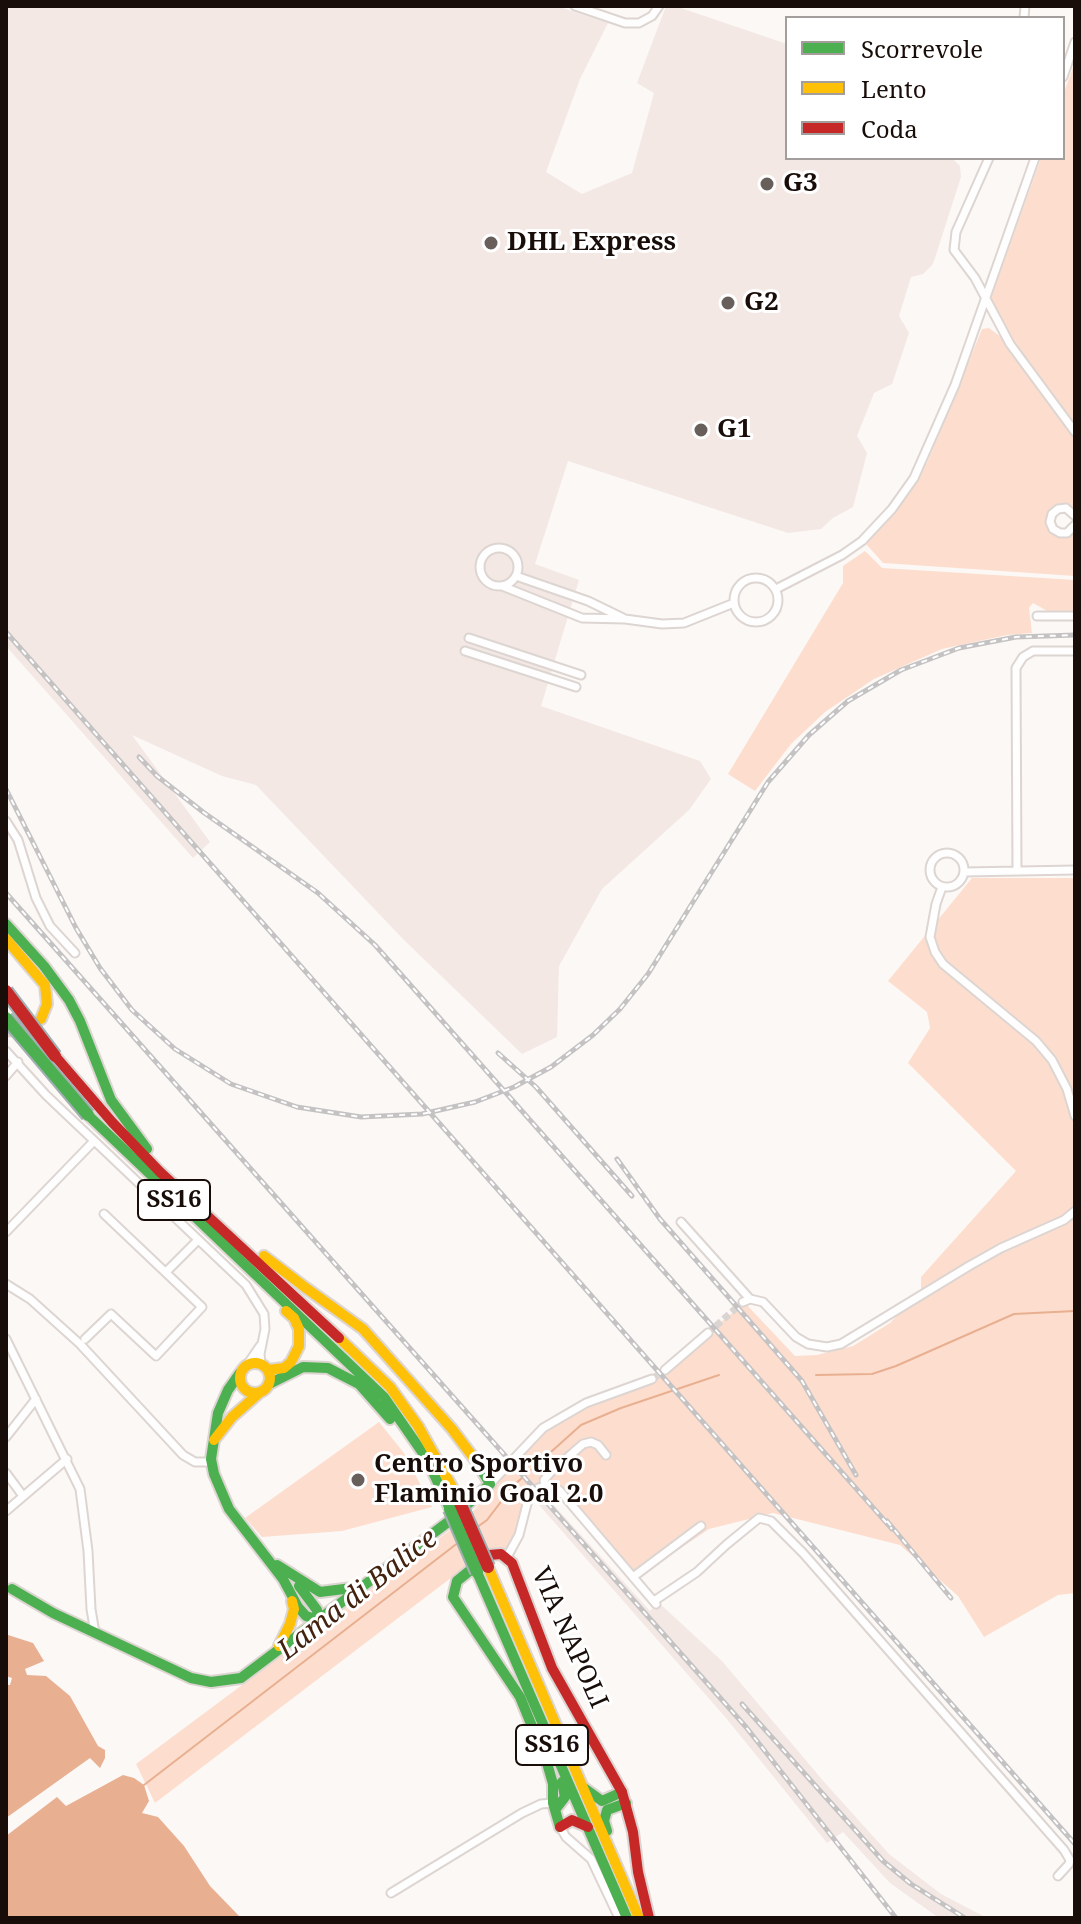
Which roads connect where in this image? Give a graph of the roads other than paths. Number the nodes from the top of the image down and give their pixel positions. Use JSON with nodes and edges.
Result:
{"nodes":[{"id":1,"x":575,"y":6,"type":"edge"},
{"id":2,"x":659,"y":6,"type":"edge"},
{"id":3,"x":1075,"y":42,"type":"edge"},
{"id":4,"x":1065,"y":71,"type":"edge"},
{"id":5,"x":988,"y":160,"type":"edge"},
{"id":6,"x":1034,"y":160,"type":"edge"},
{"id":7,"x":985,"y":302,"type":"junction"},
{"id":8,"x":1075,"y":432,"type":"edge"},
{"id":9,"x":1075,"y":516,"type":"edge"},
{"id":10,"x":1075,"y":525,"type":"edge"},
{"id":11,"x":516,"y":576,"type":"junction"},
{"id":12,"x":502,"y":586,"type":"junction"},
{"id":13,"x":776,"y":589,"type":"junction"},
{"id":14,"x":734,"y":603,"type":"junction"},
{"id":15,"x":1037,"y":616,"type":"dead end"},
{"id":16,"x":1075,"y":616,"type":"edge"},
{"id":17,"x":625,"y":619,"type":"junction"},
{"id":18,"x":469,"y":638,"type":"dead end"},
{"id":19,"x":465,"y":651,"type":"dead end"},
{"id":20,"x":1075,"y":651,"type":"edge"},
{"id":21,"x":581,"y":675,"type":"dead end"},
{"id":22,"x":576,"y":687,"type":"dead end"},
{"id":23,"x":6,"y":821,"type":"edge"},
{"id":24,"x":1075,"y":870,"type":"edge"},
{"id":25,"x":1017,"y":871,"type":"junction"},
{"id":26,"x":964,"y":872,"type":"junction"},
{"id":27,"x":942,"y":887,"type":"junction"},
{"id":28,"x":6,"y":924,"type":"edge"},
{"id":29,"x":6,"y":939,"type":"edge"},
{"id":30,"x":75,"y":953,"type":"dead end"},
{"id":31,"x":6,"y":991,"type":"edge"},
{"id":32,"x":6,"y":1018,"type":"edge"},
{"id":33,"x":41,"y":1019,"type":"dead end"},
{"id":34,"x":6,"y":1029,"type":"edge"},
{"id":35,"x":6,"y":1051,"type":"edge"},
{"id":36,"x":18,"y":1062,"type":"junction"},
{"id":37,"x":6,"y":1076,"type":"edge"},
{"id":38,"x":88,"y":1115,"type":"junction"},
{"id":39,"x":1075,"y":1116,"type":"edge"},
{"id":40,"x":94,"y":1141,"type":"junction"},
{"id":41,"x":160,"y":1172,"type":"junction"},
{"id":42,"x":200,"y":1209,"type":"junction"},
{"id":43,"x":1075,"y":1211,"type":"edge"},
{"id":44,"x":104,"y":1214,"type":"dead end"},
{"id":45,"x":681,"y":1222,"type":"dead end"},
{"id":46,"x":6,"y":1232,"type":"edge"},
{"id":47,"x":203,"y":1236,"type":"junction"},
{"id":48,"x":166,"y":1272,"type":"junction"},
{"id":49,"x":6,"y":1284,"type":"edge"},
{"id":50,"x":17,"y":1293,"type":"junction"},
{"id":51,"x":6,"y":1296,"type":"edge"},
{"id":52,"x":708,"y":1333,"type":"tunnel mouth"},
{"id":53,"x":6,"y":1339,"type":"edge"},
{"id":54,"x":85,"y":1339,"type":"dead end"},
{"id":55,"x":262,"y":1344,"type":"junction"},
{"id":56,"x":264,"y":1367,"type":"junction"},
{"id":57,"x":243,"y":1369,"type":"junction"},
{"id":58,"x":665,"y":1370,"type":"tunnel mouth"},
{"id":59,"x":652,"y":1379,"type":"tunnel mouth"},
{"id":60,"x":269,"y":1384,"type":"junction"},
{"id":61,"x":258,"y":1394,"type":"junction"},
{"id":62,"x":36,"y":1399,"type":"junction"},
{"id":63,"x":6,"y":1437,"type":"edge"},
{"id":64,"x":213,"y":1442,"type":"junction"},
{"id":65,"x":416,"y":1443,"type":"junction"},
{"id":66,"x":606,"y":1455,"type":"dead end"},
{"id":67,"x":67,"y":1459,"type":"junction"},
{"id":68,"x":211,"y":1462,"type":"junction"},
{"id":69,"x":6,"y":1473,"type":"edge"},
{"id":70,"x":490,"y":1484,"type":"junction"},
{"id":71,"x":545,"y":1486,"type":"junction"},
{"id":72,"x":23,"y":1496,"type":"junction"},
{"id":73,"x":6,"y":1511,"type":"edge"},
{"id":74,"x":701,"y":1526,"type":"dead end"},
{"id":75,"x":267,"y":1557,"type":"junction"},
{"id":76,"x":507,"y":1557,"type":"junction"},
{"id":77,"x":483,"y":1570,"type":"junction"},
{"id":78,"x":633,"y":1577,"type":"junction"},
{"id":79,"x":293,"y":1578,"type":"junction"},
{"id":80,"x":362,"y":1586,"type":"junction"},
{"id":81,"x":9,"y":1587,"type":"edge"},
{"id":82,"x":291,"y":1596,"type":"junction"},
{"id":83,"x":318,"y":1620,"type":"junction"},
{"id":84,"x":95,"y":1633,"type":"junction"},
{"id":85,"x":276,"y":1651,"type":"junction"},
{"id":86,"x":556,"y":1753,"type":"junction"},
{"id":87,"x":582,"y":1786,"type":"junction"},
{"id":88,"x":624,"y":1798,"type":"junction"},
{"id":89,"x":554,"y":1807,"type":"junction"},
{"id":90,"x":560,"y":1827,"type":"junction"},
{"id":91,"x":588,"y":1827,"type":"junction"},
{"id":92,"x":615,"y":1864,"type":"junction"},
{"id":93,"x":1058,"y":1876,"type":"dead end"},
{"id":94,"x":391,"y":1893,"type":"dead end"},
{"id":95,"x":619,"y":1918,"type":"edge"},
{"id":96,"x":627,"y":1918,"type":"edge"},
{"id":97,"x":639,"y":1918,"type":"edge"},
{"id":98,"x":649,"y":1918,"type":"edge"}],
"edges":[{"from":1,"to":2,"type":"street"},
{"from":3,"to":4,"type":"street"},
{"from":5,"to":7,"type":"street"},
{"from":6,"to":7,"type":"street"},
{"from":7,"to":8,"type":"street"},
{"from":7,"to":13,"type":"street"},
{"from":9,"to":10,"type":"street"},
{"from":11,"to":12,"type":"street"},
{"from":11,"to":12,"type":"street"},
{"from":11,"to":17,"type":"street"},
{"from":12,"to":17,"type":"street"},
{"from":13,"to":14,"type":"street"},
{"from":13,"to":14,"type":"street"},
{"from":14,"to":17,"type":"street"},
{"from":15,"to":16,"type":"street"},
{"from":18,"to":21,"type":"street"},
{"from":19,"to":22,"type":"street"},
{"from":20,"to":25,"type":"street"},
{"from":23,"to":30,"type":"street"},
{"from":24,"to":25,"type":"street"},
{"from":25,"to":26,"type":"street"},
{"from":26,"to":27,"type":"street"},
{"from":26,"to":27,"type":"street"},
{"from":27,"to":39,"type":"street"},
{"from":28,"to":41,"type":"main road"},
{"from":29,"to":33,"type":"main road"},
{"from":31,"to":41,"type":"main road","number":"SS16","bridge":true},
{"from":32,"to":38,"type":"main road","number":"SS16","bridge":true},
{"from":34,"to":38,"type":"main road","bridge":true},
{"from":35,"to":36,"type":"street"},
{"from":36,"to":37,"type":"street"},
{"from":36,"to":40,"type":"street"},
{"from":38,"to":47,"type":"main road","number":"SS16"},
{"from":40,"to":46,"type":"street"},
{"from":40,"to":47,"type":"street"},
{"from":41,"to":42,"type":"main road","number":"SS16"},
{"from":42,"to":70,"type":"main road"},
{"from":42,"to":77,"type":"main road","number":"SS16","bridge":true},
{"from":43,"to":45,"type":"street"},
{"from":44,"to":48,"type":"street"},
{"from":47,"to":48,"type":"street"},
{"from":47,"to":55,"type":"street"},
{"from":47,"to":56,"type":"main road"},
{"from":47,"to":65,"type":"main road","number":"SS16"},
{"from":48,"to":54,"type":"street"},
{"from":49,"to":50,"type":"street"},
{"from":50,"to":51,"type":"street"},
{"from":50,"to":68,"type":"street"},
{"from":52,"to":58,"type":"street"},
{"from":53,"to":62,"type":"street"},
{"from":55,"to":56,"type":"street"},
{"from":55,"to":57,"type":"street"},
{"from":56,"to":57,"type":"main road"},
{"from":56,"to":60,"type":"main road"},
{"from":57,"to":61,"type":"main road"},
{"from":57,"to":64,"type":"main road"},
{"from":59,"to":70,"type":"street"},
{"from":60,"to":61,"type":"main road"},
{"from":60,"to":65,"type":"main road"},
{"from":61,"to":64,"type":"main road"},
{"from":62,"to":63,"type":"street"},
{"from":62,"to":67,"type":"street"},
{"from":64,"to":68,"type":"main road"},
{"from":65,"to":77,"type":"main road","number":"SS16","bridge":true},
{"from":66,"to":71,"type":"street"},
{"from":67,"to":72,"type":"street"},
{"from":67,"to":84,"type":"street"},
{"from":68,"to":75,"type":"main road"},
{"from":69,"to":72,"type":"street"},
{"from":70,"to":80,"type":"main road"},
{"from":71,"to":76,"type":"street"},
{"from":71,"to":78,"type":"street"},
{"from":72,"to":73,"type":"street"},
{"from":74,"to":78,"type":"street"},
{"from":75,"to":79,"type":"main road"},
{"from":75,"to":82,"type":"main road"},
{"from":76,"to":88,"type":"main road","name":"VIA NAPOLI"},
{"from":76,"to":89,"type":"main road","name":"VIA NAPOLI"},
{"from":77,"to":86,"type":"main road","number":"SS16"},
{"from":77,"to":87,"type":"main road","number":"SS16"},
{"from":78,"to":93,"type":"street"},
{"from":79,"to":80,"type":"main road"},
{"from":79,"to":83,"type":"main road"},
{"from":80,"to":83,"type":"main road"},
{"from":81,"to":84,"type":"main road"},
{"from":82,"to":83,"type":"main road"},
{"from":82,"to":85,"type":"main road"},
{"from":83,"to":85,"type":"main road"},
{"from":84,"to":85,"type":"main road"},
{"from":86,"to":89,"type":"main road"},
{"from":86,"to":91,"type":"main road","number":"SS16"},
{"from":87,"to":88,"type":"main road"},
{"from":87,"to":92,"type":"main road","number":"SS16"},
{"from":88,"to":92,"type":"main road"},
{"from":88,"to":98,"type":"main road","name":"VIA NAPOLI"},
{"from":89,"to":90,"type":"main road","name":"VIA NAPOLI"},
{"from":89,"to":94,"type":"street"},
{"from":90,"to":91,"type":"main road"},
{"from":90,"to":95,"type":"street"},
{"from":91,"to":96,"type":"main road","number":"SS16"},
{"from":92,"to":97,"type":"main road","number":"SS16"}]}
